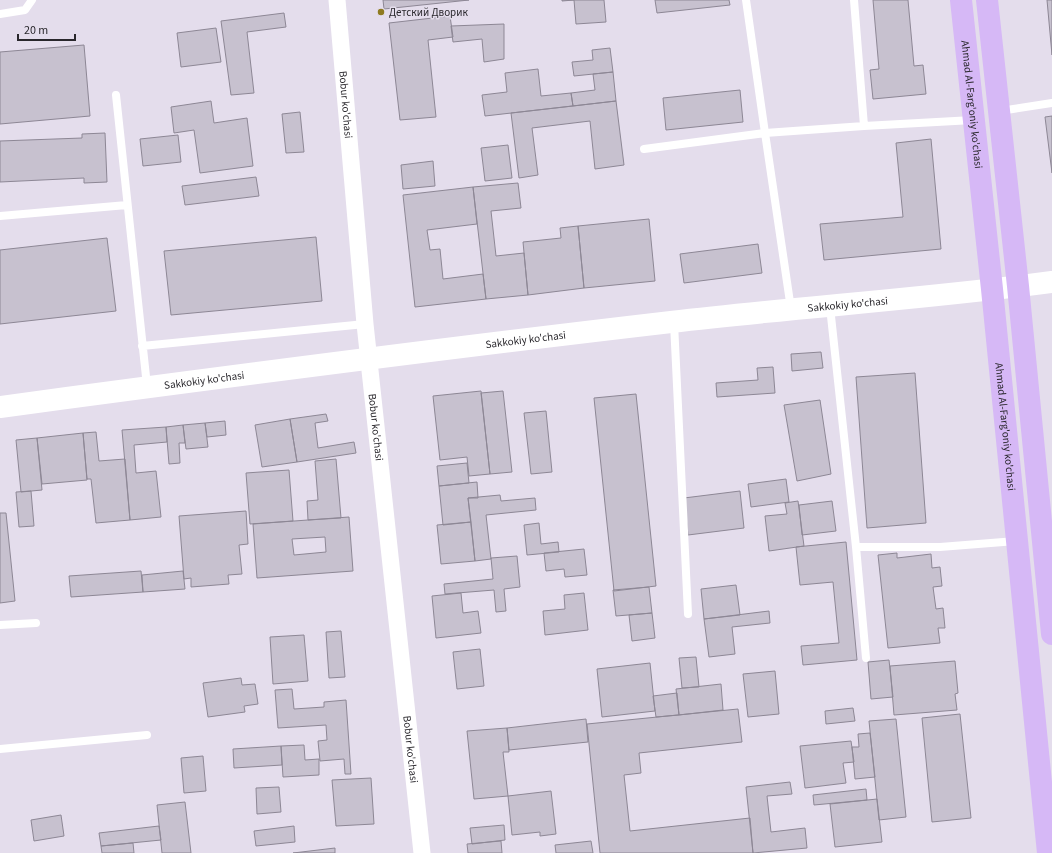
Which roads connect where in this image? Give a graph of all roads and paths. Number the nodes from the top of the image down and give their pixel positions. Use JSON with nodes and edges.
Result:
{"nodes":[{"id":1,"x":32,"y":0,"type":"edge"},
{"id":2,"x":337,"y":0,"type":"edge"},
{"id":3,"x":746,"y":0,"type":"edge"},
{"id":4,"x":854,"y":0,"type":"edge"},
{"id":5,"x":961,"y":0,"type":"edge"},
{"id":6,"x":987,"y":0,"type":"edge"},
{"id":7,"x":0,"y":14,"type":"edge"},
{"id":8,"x":116,"y":96,"type":"dead end"},
{"id":9,"x":1052,"y":103,"type":"edge"},
{"id":10,"x":999,"y":111,"type":"junction"},
{"id":11,"x":974,"y":120,"type":"junction"},
{"id":12,"x":864,"y":126,"type":"junction"},
{"id":13,"x":765,"y":134,"type":"junction"},
{"id":14,"x":644,"y":150,"type":"dead end"},
{"id":15,"x":127,"y":205,"type":"junction"},
{"id":16,"x":0,"y":216,"type":"edge"},
{"id":17,"x":1052,"y":282,"type":"edge"},
{"id":18,"x":1018,"y":286,"type":"junction"},
{"id":19,"x":992,"y":289,"type":"junction"},
{"id":20,"x":830,"y":306,"type":"junction"},
{"id":21,"x":791,"y":310,"type":"junction"},
{"id":22,"x":674,"y":322,"type":"junction"},
{"id":23,"x":365,"y":324,"type":"junction"},
{"id":24,"x":142,"y":346,"type":"junction"},
{"id":25,"x":370,"y":359,"type":"junction"},
{"id":26,"x":147,"y":387,"type":"junction"},
{"id":27,"x":0,"y":407,"type":"edge"},
{"id":28,"x":1017,"y":541,"type":"junction"},
{"id":29,"x":856,"y":547,"type":"junction"},
{"id":30,"x":1048,"y":549,"type":"edge"},
{"id":31,"x":688,"y":614,"type":"dead end"},
{"id":32,"x":36,"y":623,"type":"dead end"},
{"id":33,"x":0,"y":625,"type":"edge"},
{"id":34,"x":1052,"y":634,"type":"edge"},
{"id":35,"x":866,"y":658,"type":"dead end"},
{"id":36,"x":147,"y":735,"type":"dead end"},
{"id":37,"x":0,"y":749,"type":"edge"},
{"id":38,"x":422,"y":853,"type":"edge"},
{"id":39,"x":1048,"y":853,"type":"edge"}],
"edges":[{"from":1,"to":7,"type":"lane"},
{"from":2,"to":23,"type":"street","name":"Bobur ko'chasi"},
{"from":3,"to":13,"type":"lane"},
{"from":4,"to":12,"type":"lane"},
{"from":5,"to":11,"type":"main road","name":"Ahmad Al-Farg'oniy ko'chasi"},
{"from":6,"to":10,"type":"main road"},
{"from":8,"to":15,"type":"lane"},
{"from":9,"to":10,"type":"lane"},
{"from":10,"to":18,"type":"main road"},
{"from":11,"to":12,"type":"lane"},
{"from":11,"to":19,"type":"main road","name":"Ahmad Al-Farg'oniy ko'chasi"},
{"from":12,"to":13,"type":"lane"},
{"from":13,"to":14,"type":"lane"},
{"from":13,"to":21,"type":"lane"},
{"from":15,"to":16,"type":"lane"},
{"from":15,"to":24,"type":"lane"},
{"from":17,"to":18,"type":"street","name":"Sakkokiy ko'chasi"},
{"from":18,"to":19,"type":"street","name":"Sakkokiy ko'chasi"},
{"from":18,"to":30,"type":"main road"},
{"from":19,"to":20,"type":"street","name":"Sakkokiy ko'chasi"},
{"from":19,"to":28,"type":"main road","name":"Ahmad Al-Farg'oniy ko'chasi"},
{"from":20,"to":21,"type":"street","name":"Sakkokiy ko'chasi"},
{"from":20,"to":29,"type":"lane"},
{"from":21,"to":22,"type":"street","name":"Sakkokiy ko'chasi"},
{"from":22,"to":25,"type":"street","name":"Sakkokiy ko'chasi"},
{"from":22,"to":31,"type":"lane"},
{"from":23,"to":24,"type":"lane"},
{"from":23,"to":25,"type":"street","name":"Bobur ko'chasi"},
{"from":24,"to":26,"type":"lane"},
{"from":25,"to":26,"type":"street","name":"Sakkokiy ko'chasi"},
{"from":25,"to":38,"type":"street","name":"Bobur ko'chasi"},
{"from":26,"to":27,"type":"street","name":"Sakkokiy ko'chasi"},
{"from":28,"to":29,"type":"lane"},
{"from":28,"to":39,"type":"main road","name":"Ahmad Al-Farg'oniy ko'chasi"},
{"from":29,"to":35,"type":"lane"},
{"from":30,"to":34,"type":"main road"},
{"from":32,"to":33,"type":"lane"},
{"from":36,"to":37,"type":"lane"}]}
